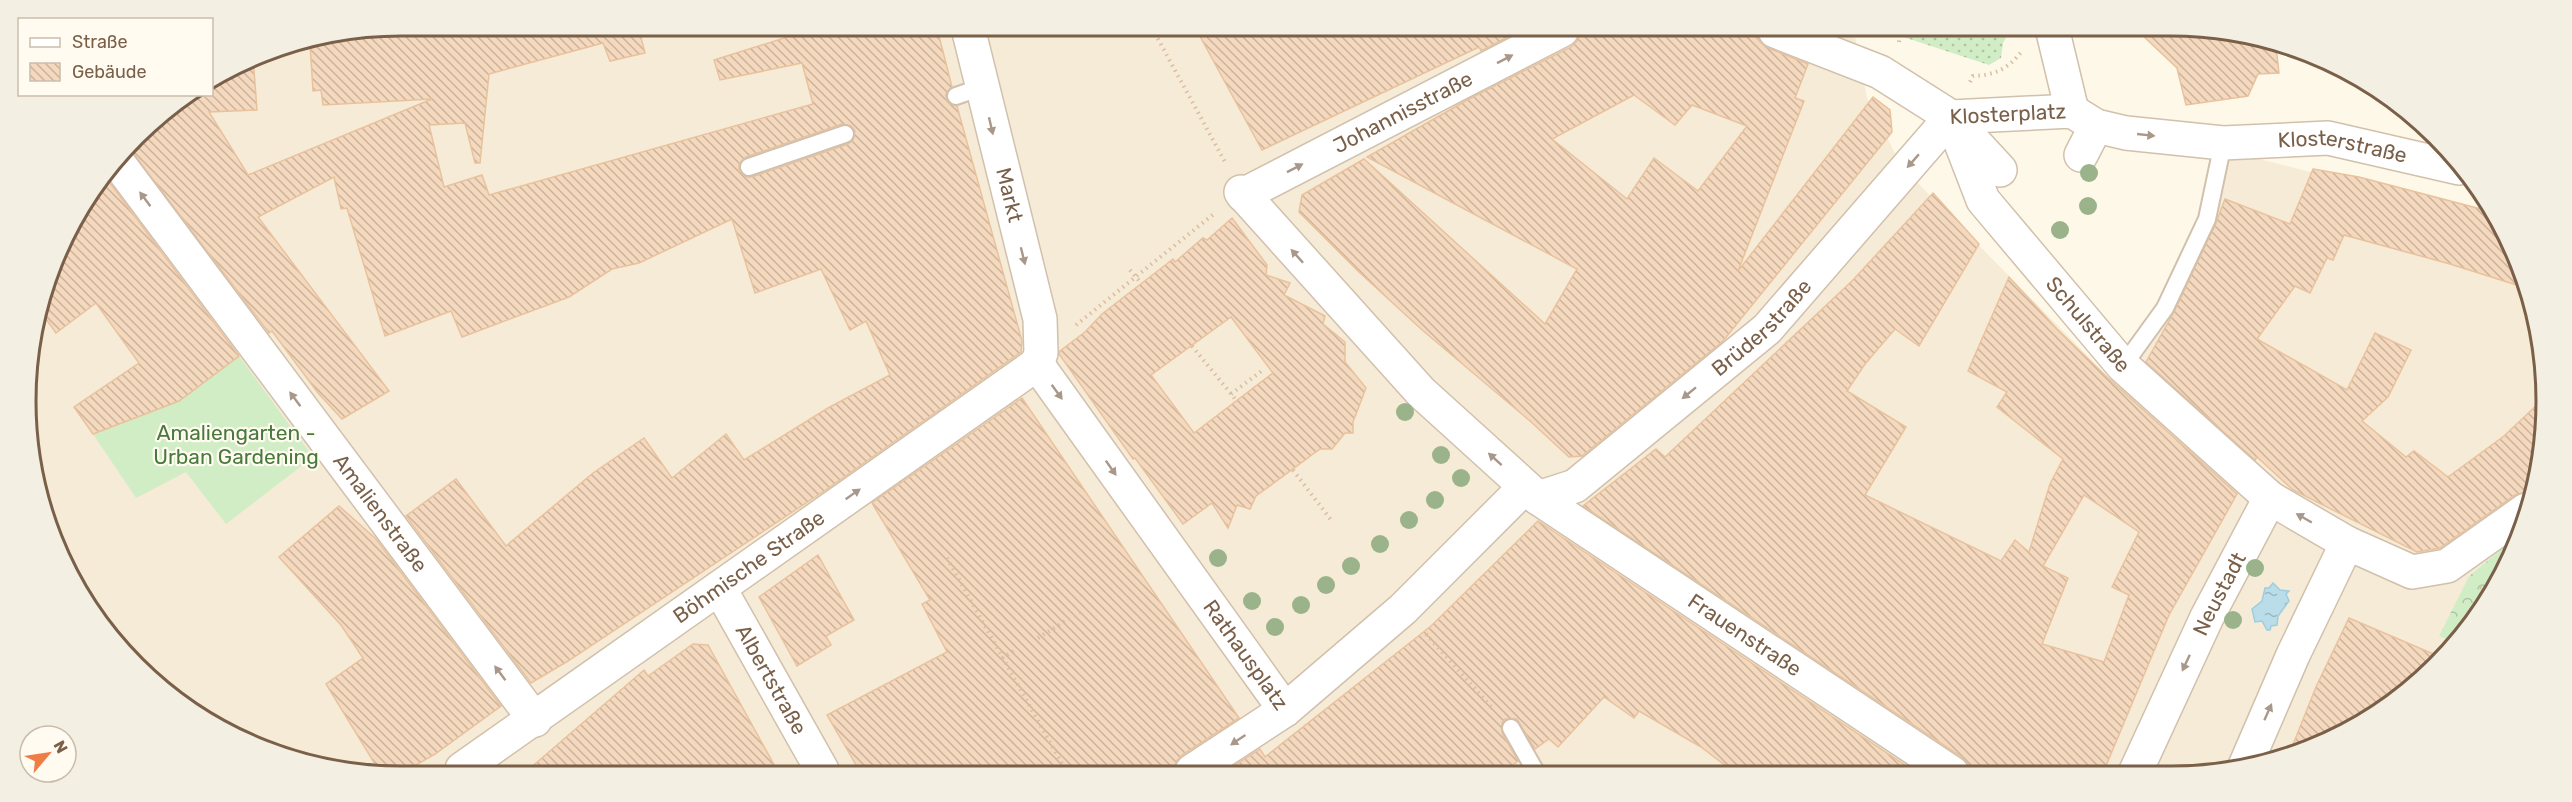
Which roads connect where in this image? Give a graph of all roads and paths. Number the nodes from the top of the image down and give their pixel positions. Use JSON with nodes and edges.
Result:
{"nodes":[{"id":1,"x":968,"y":36,"type":"edge"},
{"id":2,"x":1156,"y":36,"type":"edge"},
{"id":3,"x":1550,"y":36,"type":"edge"},
{"id":4,"x":1788,"y":36,"type":"edge"},
{"id":5,"x":2055,"y":36,"type":"edge"},
{"id":6,"x":2025,"y":47,"type":"dead end"},
{"id":7,"x":1951,"y":117,"type":"junction"},
{"id":8,"x":2084,"y":118,"type":"junction"},
{"id":9,"x":845,"y":134,"type":"dead end"},
{"id":10,"x":2223,"y":143,"type":"junction"},
{"id":11,"x":2081,"y":155,"type":"dead end"},
{"id":12,"x":2450,"y":166,"type":"edge"},
{"id":13,"x":121,"y":167,"type":"edge"},
{"id":14,"x":749,"y":167,"type":"dead end"},
{"id":15,"x":2000,"y":170,"type":"dead end"},
{"id":16,"x":1242,"y":193,"type":"junction"},
{"id":17,"x":1130,"y":270,"type":"dead end"},
{"id":18,"x":1136,"y":277,"type":"junction"},
{"id":19,"x":1141,"y":284,"type":"dead end"},
{"id":20,"x":1192,"y":346,"type":"dead end"},
{"id":21,"x":1039,"y":358,"type":"junction"},
{"id":22,"x":2123,"y":366,"type":"junction"},
{"id":23,"x":1263,"y":370,"type":"dead end"},
{"id":24,"x":1231,"y":394,"type":"junction"},
{"id":25,"x":1236,"y":400,"type":"dead end"},
{"id":26,"x":1293,"y":470,"type":"dead end"},
{"id":27,"x":1532,"y":493,"type":"junction"},
{"id":28,"x":2270,"y":498,"type":"junction"},
{"id":29,"x":2518,"y":516,"type":"edge"},
{"id":30,"x":1331,"y":520,"type":"dead end"},
{"id":31,"x":2347,"y":543,"type":"junction"},
{"id":32,"x":947,"y":558,"type":"dead end"},
{"id":33,"x":720,"y":589,"type":"junction"},
{"id":34,"x":1403,"y":609,"type":"junction"},
{"id":35,"x":1082,"y":611,"type":"dead end"},
{"id":36,"x":1038,"y":638,"type":"dead end"},
{"id":37,"x":1014,"y":651,"type":"dead end"},
{"id":38,"x":1002,"y":658,"type":"junction"},
{"id":39,"x":1285,"y":710,"type":"junction"},
{"id":40,"x":535,"y":720,"type":"junction"},
{"id":41,"x":1511,"y":728,"type":"joint"},
{"id":42,"x":2249,"y":758,"type":"edge"},
{"id":43,"x":468,"y":766,"type":"edge"},
{"id":44,"x":820,"y":766,"type":"edge"},
{"id":45,"x":1063,"y":766,"type":"edge"},
{"id":46,"x":1200,"y":766,"type":"edge"},
{"id":47,"x":1533,"y":766,"type":"edge"},
{"id":48,"x":1942,"y":766,"type":"edge"},
{"id":49,"x":2138,"y":766,"type":"edge"}],
"edges":[{"from":1,"to":21,"type":"street","name":"Markt","one_way":true},
{"from":2,"to":16,"type":"path"},
{"from":16,"to":3,"type":"street","name":"Johannisstraße","one_way":true},
{"from":4,"to":7,"type":"street"},
{"from":5,"to":8,"type":"street"},
{"from":6,"to":7,"type":"path"},
{"from":7,"to":8,"type":"street","name":"Klosterplatz"},
{"from":7,"to":15,"type":"street","name":"Klosterplatz"},
{"from":7,"to":22,"type":"street","name":"Schulstraße"},
{"from":7,"to":27,"type":"street","name":"Brüderstraße","one_way":true},
{"from":8,"to":10,"type":"street","name":"Klosterplatz","one_way":true},
{"from":8,"to":11,"type":"street","name":"Klosterplatz"},
{"from":9,"to":14,"type":"lane"},
{"from":10,"to":12,"type":"street","name":"Klosterstraße"},
{"from":10,"to":22,"type":"lane"},
{"from":40,"to":13,"type":"street","name":"Amalienstraße","one_way":true},
{"from":16,"to":18,"type":"path"},
{"from":27,"to":16,"type":"street","one_way":true},
{"from":17,"to":18,"type":"path"},
{"from":18,"to":19,"type":"path"},
{"from":18,"to":21,"type":"path"},
{"from":20,"to":24,"type":"path"},
{"from":33,"to":21,"type":"street","name":"Böhmische Straße","one_way":true},
{"from":21,"to":39,"type":"street","name":"Rathausplatz","one_way":true},
{"from":22,"to":28,"type":"street","name":"Schulstraße"},
{"from":23,"to":24,"type":"path"},
{"from":24,"to":25,"type":"path"},
{"from":26,"to":30,"type":"path"},
{"from":27,"to":34,"type":"street","name":"Rathausplatz"},
{"from":27,"to":48,"type":"street","name":"Frauenstraße"},
{"from":31,"to":28,"type":"street","one_way":true},
{"from":28,"to":49,"type":"street","name":"Neustadt","one_way":true},
{"from":29,"to":31,"type":"street"},
{"from":42,"to":31,"type":"street","one_way":true},
{"from":32,"to":38,"type":"path"},
{"from":33,"to":40,"type":"street","name":"Böhmische Straße"},
{"from":33,"to":44,"type":"street","name":"Albertstraße"},
{"from":34,"to":39,"type":"street","name":"Rathausplatz"},
{"from":34,"to":41,"type":"path"},
{"from":35,"to":36,"type":"path"},
{"from":37,"to":38,"type":"path"},
{"from":38,"to":45,"type":"path"},
{"from":39,"to":46,"type":"street","one_way":true},
{"from":40,"to":43,"type":"street","name":"Böhmische Straße"},
{"from":41,"to":47,"type":"lane"}]}
